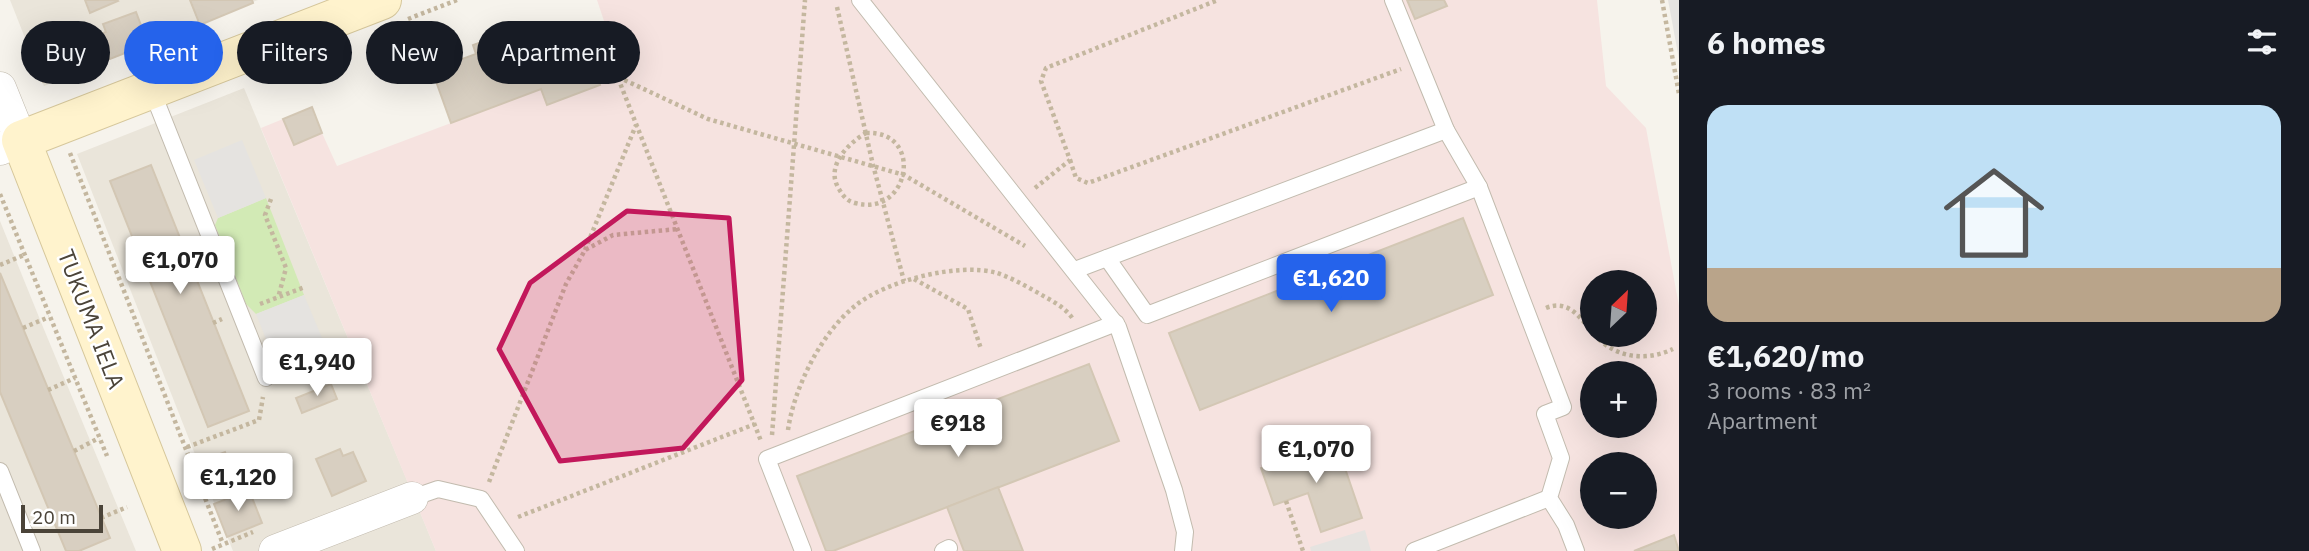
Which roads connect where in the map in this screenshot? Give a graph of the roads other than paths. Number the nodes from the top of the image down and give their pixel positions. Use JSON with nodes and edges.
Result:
{"nodes":[{"id":1,"x":382,"y":0,"type":"edge"},
{"id":2,"x":860,"y":0,"type":"edge"},
{"id":3,"x":1393,"y":0,"type":"edge"},
{"id":4,"x":0,"y":88,"type":"edge"},
{"id":5,"x":152,"y":91,"type":"junction"},
{"id":6,"x":1446,"y":130,"type":"junction"},
{"id":7,"x":11,"y":145,"type":"edge"},
{"id":8,"x":1479,"y":187,"type":"junction"},
{"id":9,"x":1107,"y":258,"type":"junction"},
{"id":10,"x":1075,"y":270,"type":"junction"},
{"id":11,"x":1116,"y":323,"type":"junction"},
{"id":12,"x":266,"y":378,"type":"road end"},
{"id":13,"x":0,"y":471,"type":"edge"},
{"id":14,"x":412,"y":498,"type":"joint"},
{"id":15,"x":1549,"y":498,"type":"junction"},
{"id":16,"x":1185,"y":531,"type":"junction"},
{"id":17,"x":32,"y":551,"type":"edge"},
{"id":18,"x":182,"y":551,"type":"edge"},
{"id":19,"x":275,"y":551,"type":"edge"},
{"id":20,"x":516,"y":551,"type":"edge"},
{"id":21,"x":803,"y":551,"type":"edge"},
{"id":22,"x":1183,"y":551,"type":"edge"},
{"id":23,"x":1197,"y":551,"type":"edge"},
{"id":24,"x":1413,"y":551,"type":"edge"},
{"id":25,"x":1576,"y":551,"type":"edge"}],
"edges":[{"from":1,"to":5,"type":"street"},
{"from":2,"to":10,"type":"lane"},
{"from":3,"to":6,"type":"lane"},
{"from":4,"to":7,"type":"street","name":"TUKUMA IELA"},
{"from":5,"to":7,"type":"street"},
{"from":5,"to":12,"type":"lane"},
{"from":6,"to":8,"type":"lane"},
{"from":6,"to":9,"type":"lane"},
{"from":7,"to":18,"type":"street","name":"TUKUMA IELA"},
{"from":8,"to":9,"type":"lane"},
{"from":8,"to":15,"type":"lane"},
{"from":9,"to":10,"type":"lane"},
{"from":10,"to":11,"type":"lane"},
{"from":11,"to":16,"type":"lane"},
{"from":11,"to":21,"type":"lane"},
{"from":13,"to":17,"type":"lane"},
{"from":14,"to":19,"type":"street"},
{"from":14,"to":20,"type":"lane"},
{"from":15,"to":24,"type":"lane"},
{"from":15,"to":25,"type":"lane"},
{"from":16,"to":22,"type":"lane"},
{"from":16,"to":23,"type":"lane"}]}
